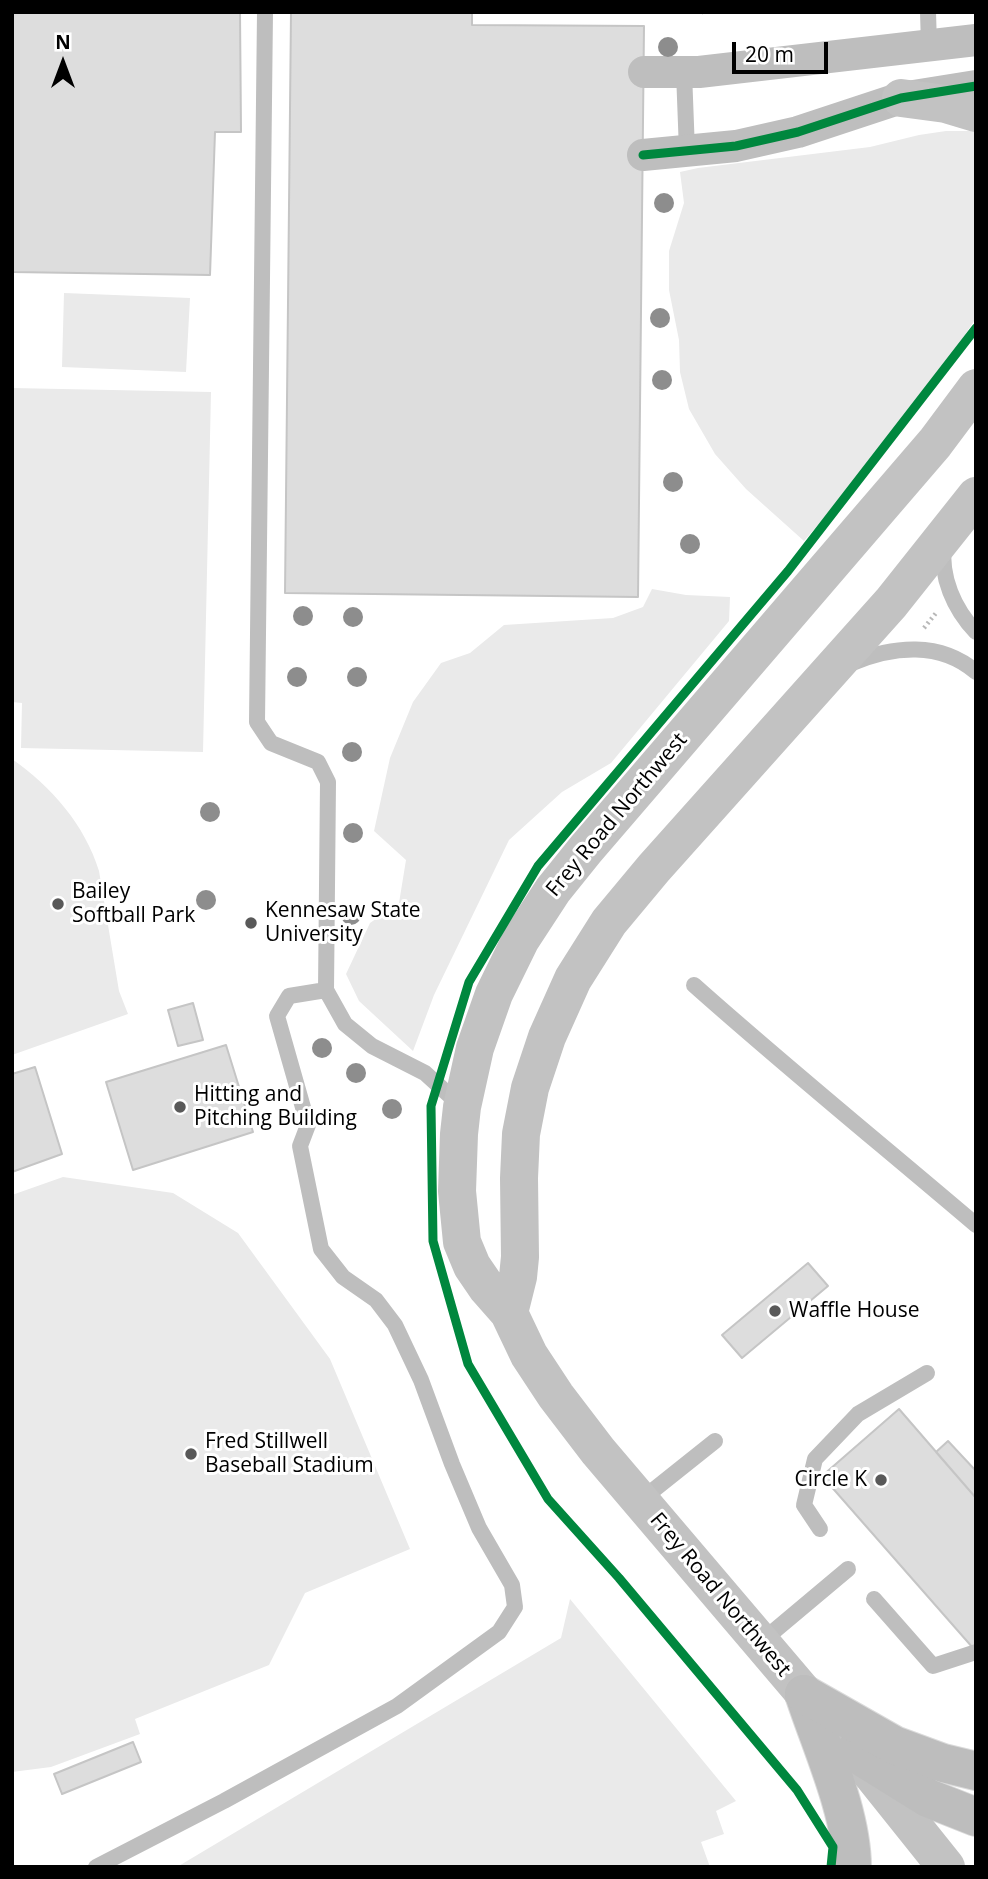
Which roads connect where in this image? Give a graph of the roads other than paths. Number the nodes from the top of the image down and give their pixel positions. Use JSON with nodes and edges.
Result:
{"nodes":[{"id":1,"x":265,"y":12,"type":"edge"},
{"id":2,"x":928,"y":12,"type":"edge"},
{"id":3,"x":976,"y":40,"type":"edge"},
{"id":4,"x":929,"y":45,"type":"junction"},
{"id":5,"x":644,"y":72,"type":"dead end"},
{"id":6,"x":684,"y":72,"type":"junction"},
{"id":7,"x":976,"y":86,"type":"edge"},
{"id":8,"x":901,"y":98,"type":"junction"},
{"id":9,"x":976,"y":113,"type":"edge"},
{"id":10,"x":687,"y":151,"type":"junction"},
{"id":11,"x":643,"y":155,"type":"dead end"},
{"id":12,"x":976,"y":388,"type":"edge"},
{"id":13,"x":976,"y":496,"type":"edge"},
{"id":14,"x":945,"y":534,"type":"junction"},
{"id":15,"x":976,"y":632,"type":"edge"},
{"id":16,"x":830,"y":672,"type":"junction"},
{"id":17,"x":976,"y":672,"type":"edge"},
{"id":18,"x":694,"y":985,"type":"dead end"},
{"id":19,"x":326,"y":990,"type":"junction"},
{"id":20,"x":462,"y":1107,"type":"junction"},
{"id":21,"x":976,"y":1225,"type":"edge"},
{"id":22,"x":509,"y":1313,"type":"junction"},
{"id":23,"x":927,"y":1373,"type":"dead end"},
{"id":24,"x":715,"y":1441,"type":"dead end"},
{"id":25,"x":640,"y":1501,"type":"junction"},
{"id":26,"x":821,"y":1529,"type":"dead end"},
{"id":27,"x":848,"y":1569,"type":"dead end"},
{"id":28,"x":874,"y":1599,"type":"dead end"},
{"id":29,"x":760,"y":1643,"type":"junction"},
{"id":30,"x":976,"y":1652,"type":"edge"},
{"id":31,"x":804,"y":1694,"type":"junction"},
{"id":32,"x":854,"y":1752,"type":"junction"},
{"id":33,"x":976,"y":1771,"type":"edge"},
{"id":34,"x":976,"y":1817,"type":"edge"},
{"id":35,"x":96,"y":1867,"type":"edge"},
{"id":36,"x":852,"y":1867,"type":"edge"},
{"id":37,"x":946,"y":1867,"type":"edge"}],
"edges":[{"from":1,"to":19,"type":"lane"},
{"from":2,"to":4,"type":"lane"},
{"from":3,"to":4,"type":"street"},
{"from":4,"to":6,"type":"street"},
{"from":5,"to":6,"type":"street"},
{"from":6,"to":10,"type":"lane"},
{"from":7,"to":8,"type":"street"},
{"from":8,"to":9,"type":"main road"},
{"from":8,"to":10,"type":"street"},
{"from":10,"to":11,"type":"street"},
{"from":12,"to":20,"type":"main road","name":"Frey Road Northwest"},
{"from":13,"to":14,"type":"main road"},
{"from":14,"to":15,"type":"lane"},
{"from":14,"to":16,"type":"main road"},
{"from":16,"to":17,"type":"lane"},
{"from":16,"to":22,"type":"main road"},
{"from":18,"to":21,"type":"lane"},
{"from":19,"to":20,"type":"lane"},
{"from":19,"to":35,"type":"lane"},
{"from":20,"to":22,"type":"main road","name":"Frey Road Northwest"},
{"from":22,"to":25,"type":"main road","name":"Frey Road Northwest"},
{"from":23,"to":26,"type":"lane"},
{"from":24,"to":25,"type":"lane"},
{"from":25,"to":29,"type":"main road","name":"Frey Road Northwest"},
{"from":27,"to":29,"type":"lane"},
{"from":28,"to":30,"type":"lane"},
{"from":29,"to":31,"type":"main road","name":"Frey Road Northwest"},
{"from":31,"to":32,"type":"main road","name":"Frey Road Northwest"},
{"from":31,"to":33,"type":"main road"},
{"from":31,"to":36,"type":"main road"},
{"from":32,"to":34,"type":"main road"},
{"from":32,"to":37,"type":"main road","name":"Frey Road Northwest"}]}
